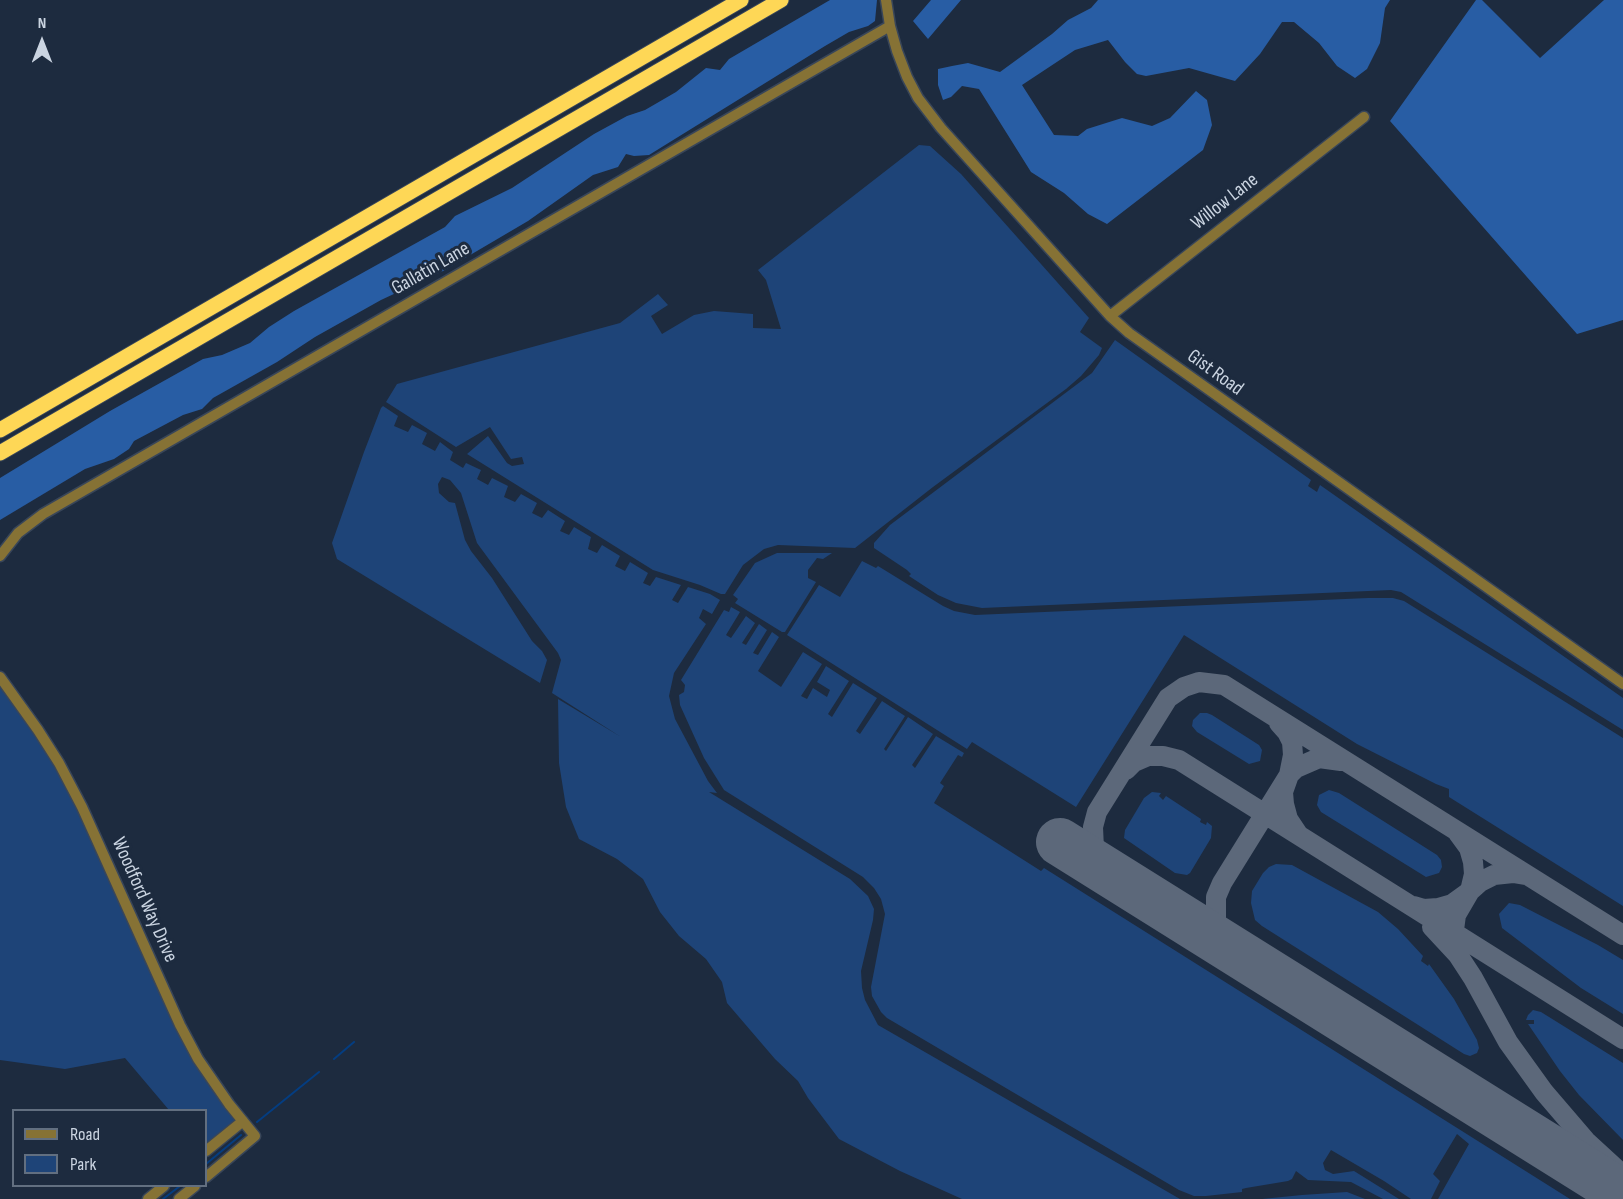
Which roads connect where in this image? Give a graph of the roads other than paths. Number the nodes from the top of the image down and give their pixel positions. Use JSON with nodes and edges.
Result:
{"nodes":[{"id":1,"x":741,"y":0,"type":"edge"},
{"id":2,"x":781,"y":0,"type":"edge"},
{"id":3,"x":886,"y":0,"type":"edge"},
{"id":4,"x":890,"y":26,"type":"junction"},
{"id":5,"x":1364,"y":117,"type":"dead end"},
{"id":6,"x":1110,"y":316,"type":"junction"},
{"id":7,"x":0,"y":430,"type":"edge"},
{"id":8,"x":0,"y":453,"type":"edge"},
{"id":9,"x":0,"y":556,"type":"edge"},
{"id":10,"x":0,"y":677,"type":"edge"},
{"id":11,"x":1623,"y":684,"type":"edge"},
{"id":12,"x":243,"y":1121,"type":"junction"},
{"id":13,"x":207,"y":1150,"type":"edge"},
{"id":14,"x":207,"y":1176,"type":"edge"},
{"id":15,"x":162,"y":1187,"type":"edge"},
{"id":16,"x":193,"y":1187,"type":"edge"},
{"id":17,"x":148,"y":1199,"type":"edge"},
{"id":18,"x":179,"y":1199,"type":"edge"}],
"edges":[{"from":1,"to":7,"type":"highway"},
{"from":2,"to":8,"type":"highway"},
{"from":3,"to":4,"type":"street","name":"Gist Road"},
{"from":4,"to":6,"type":"street","name":"Gist Road"},
{"from":4,"to":9,"type":"street","name":"Gallatin Lane"},
{"from":5,"to":6,"type":"street","name":"Willow Lane"},
{"from":6,"to":11,"type":"street","name":"Gist Road"},
{"from":10,"to":12,"type":"street","name":"Woodford Way Drive"},
{"from":12,"to":13,"type":"street"},
{"from":12,"to":14,"type":"street","name":"Woodford Way Drive"},
{"from":15,"to":17,"type":"street"},
{"from":16,"to":18,"type":"street"}]}
